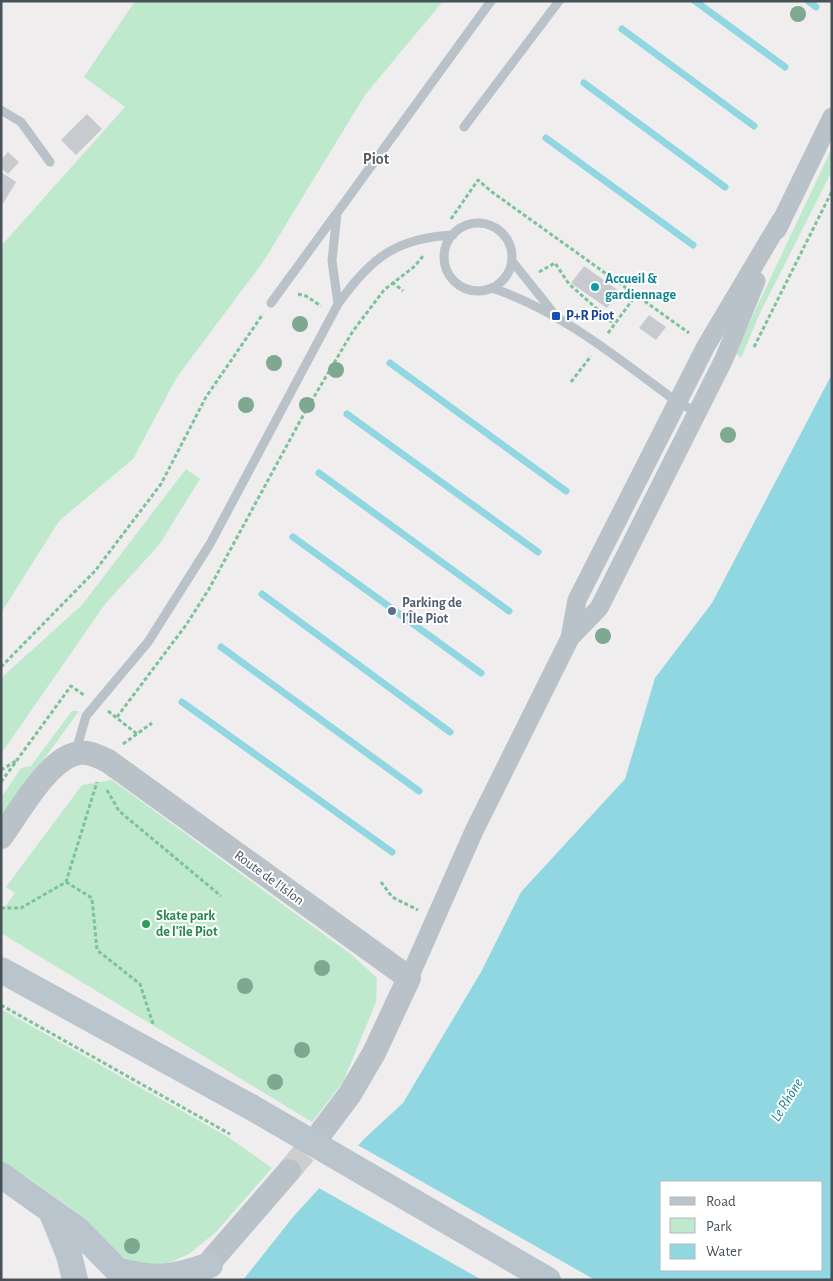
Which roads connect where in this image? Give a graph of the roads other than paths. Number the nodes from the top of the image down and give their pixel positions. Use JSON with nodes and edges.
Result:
{"nodes":[{"id":1,"x":491,"y":1,"type":"edge"},
{"id":2,"x":558,"y":1,"type":"edge"},
{"id":3,"x":1,"y":110,"type":"edge"},
{"id":4,"x":832,"y":116,"type":"edge"},
{"id":5,"x":464,"y":127,"type":"dead end"},
{"id":6,"x":50,"y":162,"type":"dead end"},
{"id":7,"x":337,"y":213,"type":"junction"},
{"id":8,"x":781,"y":220,"type":"junction"},
{"id":9,"x":453,"y":234,"type":"junction"},
{"id":10,"x":512,"y":261,"type":"junction"},
{"id":11,"x":492,"y":288,"type":"junction"},
{"id":12,"x":271,"y":303,"type":"road end"},
{"id":13,"x":338,"y":304,"type":"junction"},
{"id":14,"x":556,"y":316,"type":"junction"},
{"id":15,"x":677,"y":402,"type":"junction"},
{"id":16,"x":697,"y":412,"type":"junction"},
{"id":17,"x":570,"y":638,"type":"junction"},
{"id":18,"x":76,"y":753,"type":"junction"},
{"id":19,"x":1,"y":837,"type":"edge"},
{"id":20,"x":1,"y":970,"type":"edge"},
{"id":21,"x":408,"y":978,"type":"junction"},
{"id":22,"x":323,"y":1130,"type":"tunnel mouth"},
{"id":23,"x":289,"y":1171,"type":"tunnel mouth"},
{"id":24,"x":1,"y":1175,"type":"edge"},
{"id":25,"x":52,"y":1213,"type":"junction"},
{"id":26,"x":202,"y":1272,"type":"edge"},
{"id":27,"x":120,"y":1275,"type":"edge"},
{"id":28,"x":75,"y":1280,"type":"edge"},
{"id":29,"x":548,"y":1280,"type":"edge"}],
"edges":[{"from":1,"to":7,"type":"lane"},
{"from":2,"to":5,"type":"lane"},
{"from":3,"to":6,"type":"lane"},
{"from":4,"to":8,"type":"street"},
{"from":7,"to":12,"type":"lane"},
{"from":7,"to":13,"type":"lane"},
{"from":8,"to":15,"type":"street"},
{"from":8,"to":16,"type":"street"},
{"from":9,"to":10,"type":"lane"},
{"from":9,"to":11,"type":"lane"},
{"from":9,"to":13,"type":"lane"},
{"from":10,"to":11,"type":"lane"},
{"from":10,"to":14,"type":"lane"},
{"from":11,"to":14,"type":"lane"},
{"from":13,"to":18,"type":"lane"},
{"from":14,"to":15,"type":"lane"},
{"from":15,"to":16,"type":"lane"},
{"from":15,"to":17,"type":"street"},
{"from":16,"to":17,"type":"street"},
{"from":17,"to":21,"type":"street"},
{"from":18,"to":19,"type":"street"},
{"from":18,"to":21,"type":"street","name":"Route de l'Islon"},
{"from":20,"to":29,"type":"main road","bridge":true},
{"from":21,"to":22,"type":"street"},
{"from":23,"to":26,"type":"street"},
{"from":24,"to":25,"type":"main road"},
{"from":25,"to":27,"type":"main road"},
{"from":25,"to":28,"type":"main road"},
{"from":26,"to":27,"type":"main road"}]}
